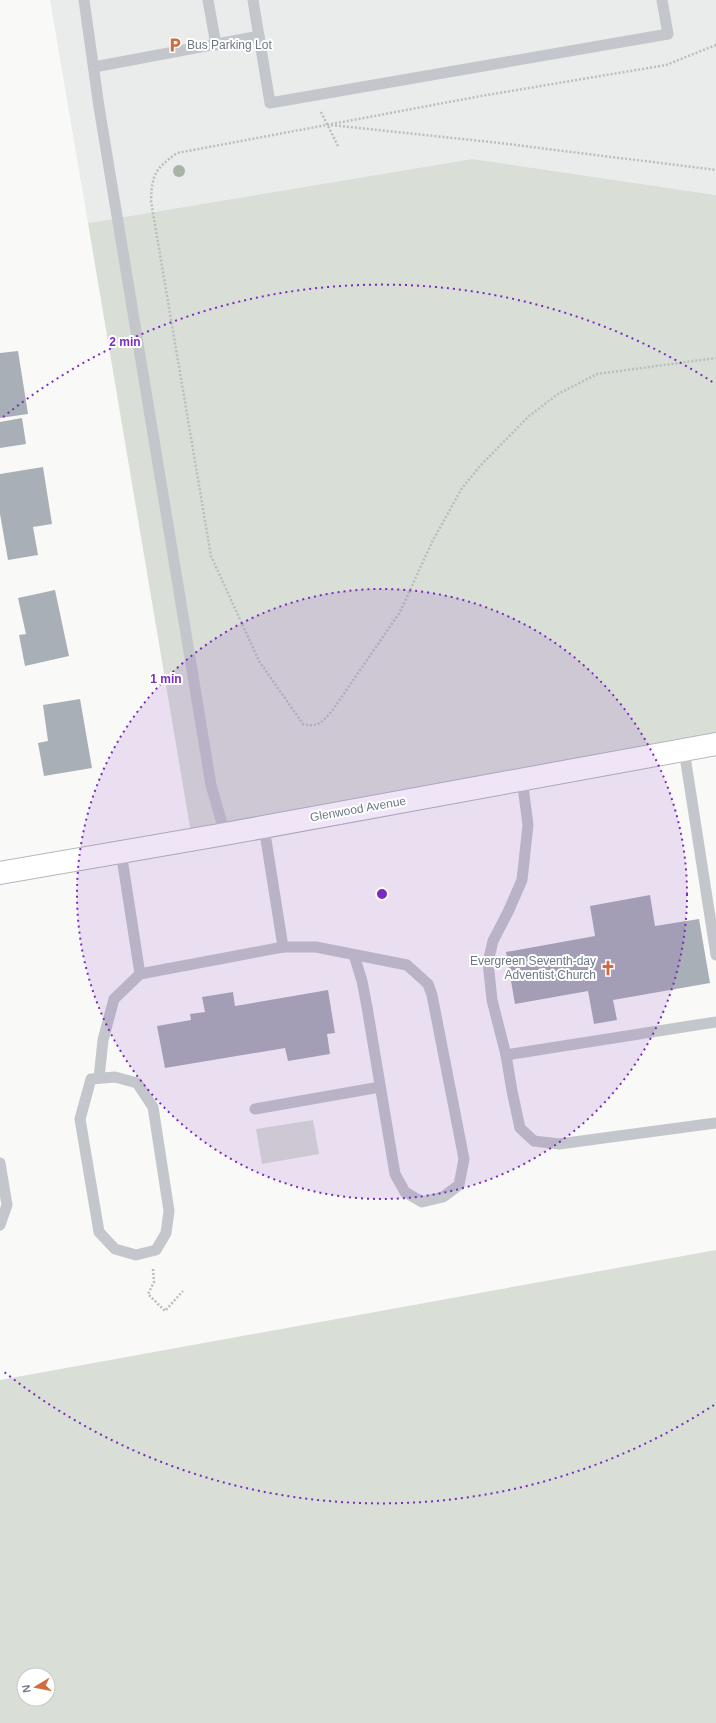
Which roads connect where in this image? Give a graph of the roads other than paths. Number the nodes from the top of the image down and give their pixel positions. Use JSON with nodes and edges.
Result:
{"nodes":[{"id":1,"x":84,"y":0,"type":"edge"},
{"id":2,"x":208,"y":0,"type":"edge"},
{"id":3,"x":253,"y":0,"type":"edge"},
{"id":4,"x":662,"y":0,"type":"edge"},
{"id":5,"x":259,"y":36,"type":"junction"},
{"id":6,"x":216,"y":45,"type":"junction"},
{"id":7,"x":94,"y":67,"type":"junction"},
{"id":8,"x":716,"y":744,"type":"edge"},
{"id":9,"x":684,"y":750,"type":"junction"},
{"id":10,"x":522,"y":779,"type":"junction"},
{"id":11,"x":264,"y":827,"type":"junction"},
{"id":12,"x":224,"y":834,"type":"junction"},
{"id":13,"x":121,"y":852,"type":"junction"},
{"id":14,"x":0,"y":873,"type":"edge"},
{"id":15,"x":283,"y":948,"type":"junction"},
{"id":16,"x":354,"y":955,"type":"junction"},
{"id":17,"x":716,"y":955,"type":"edge"},
{"id":18,"x":140,"y":974,"type":"junction"},
{"id":19,"x":716,"y":1022,"type":"edge"},
{"id":20,"x":506,"y":1056,"type":"junction"},
{"id":21,"x":99,"y":1078,"type":"junction"},
{"id":22,"x":380,"y":1087,"type":"junction"},
{"id":23,"x":255,"y":1109,"type":"dead end"},
{"id":24,"x":716,"y":1123,"type":"edge"},
{"id":25,"x":0,"y":1163,"type":"edge"},
{"id":26,"x":0,"y":1225,"type":"edge"}],
"edges":[{"from":1,"to":7,"type":"lane"},
{"from":2,"to":6,"type":"lane"},
{"from":3,"to":5,"type":"lane"},
{"from":4,"to":5,"type":"lane"},
{"from":5,"to":6,"type":"lane"},
{"from":6,"to":7,"type":"lane"},
{"from":7,"to":12,"type":"lane"},
{"from":8,"to":9,"type":"street","name":"Glenwood Avenue"},
{"from":9,"to":10,"type":"street","name":"Glenwood Avenue"},
{"from":9,"to":17,"type":"lane"},
{"from":10,"to":11,"type":"street","name":"Glenwood Avenue"},
{"from":10,"to":20,"type":"lane"},
{"from":11,"to":12,"type":"street","name":"Glenwood Avenue"},
{"from":11,"to":15,"type":"lane"},
{"from":12,"to":13,"type":"street","name":"Glenwood Avenue"},
{"from":13,"to":14,"type":"street","name":"Glenwood Avenue"},
{"from":13,"to":18,"type":"lane"},
{"from":15,"to":16,"type":"lane"},
{"from":15,"to":18,"type":"lane"},
{"from":16,"to":22,"type":"lane"},
{"from":16,"to":22,"type":"lane"},
{"from":18,"to":21,"type":"lane"},
{"from":19,"to":20,"type":"lane"},
{"from":20,"to":24,"type":"lane"},
{"from":21,"to":21,"type":"lane"},
{"from":22,"to":23,"type":"lane"},
{"from":25,"to":26,"type":"lane"}]}
